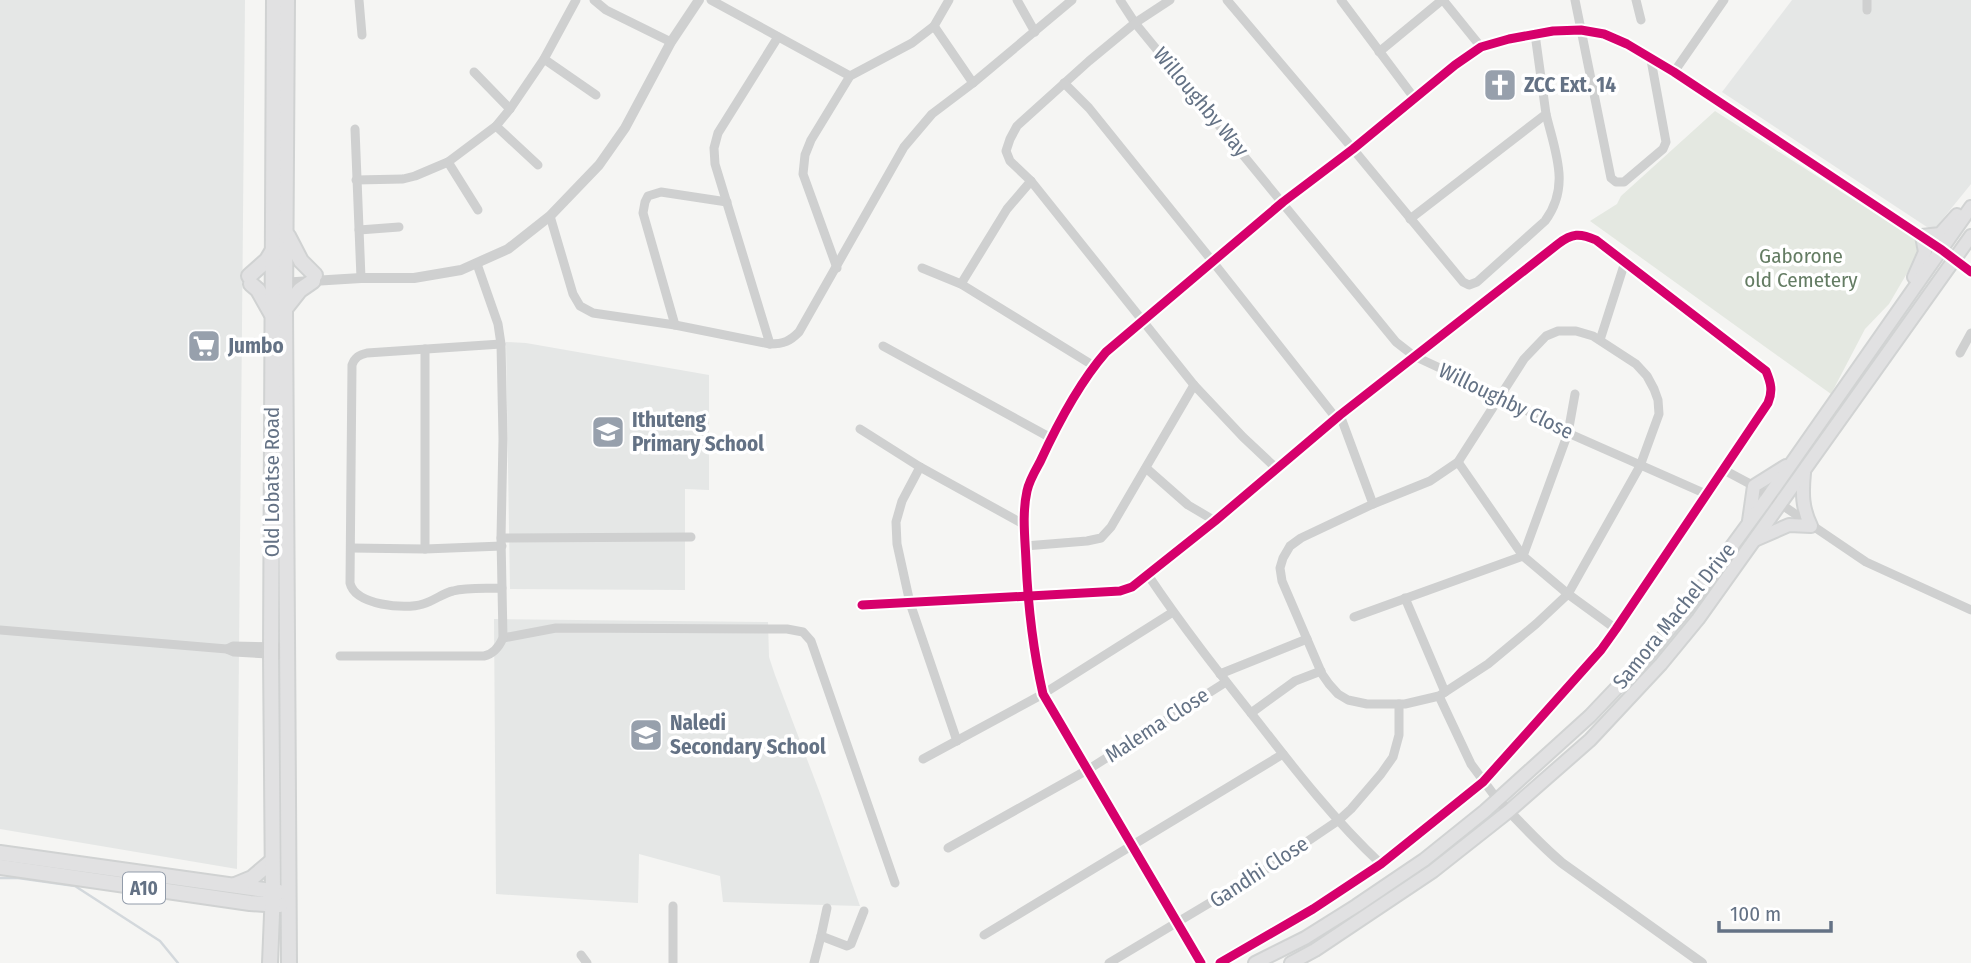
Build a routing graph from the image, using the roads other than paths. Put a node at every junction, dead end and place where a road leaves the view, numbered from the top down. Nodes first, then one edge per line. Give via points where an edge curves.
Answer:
1 (274, 0) edge
2 (287, 0) edge
3 (359, 0) edge
4 (576, 0) edge
5 (594, 0) edge
6 (699, 0) edge
7 (711, 0) edge
8 (949, 0) edge
9 (1017, 0) edge
10 (1072, 0) edge
11 (1120, 0) edge
12 (1170, 0) edge
13 (1227, 0) edge
14 (1341, 0) edge
15 (1442, 0) edge
16 (1575, 0) edge
17 (1636, 0) edge
18 (1722, 1) edge
19 (1641, 20) dead end
20 (1136, 23) junction
21 (934, 26) junction
22 (1581, 30) junction
23 (1035, 32) junction
24 (1535, 34) junction
25 (362, 35) dead end
26 (778, 37) junction
27 (671, 42) junction
28 (1481, 47) junction
29 (1379, 52) junction
30 (544, 58) junction
31 (1651, 60) junction
32 (474, 72) dead end
33 (1674, 72) junction
34 (850, 76) junction
35 (973, 83) junction
36 (1065, 83) junction
37 (596, 95) dead end
38 (1415, 99) junction
39 (510, 108) junction
40 (1546, 114) junction
41 (496, 126) junction
42 (355, 130) dead end
43 (1353, 149) junction
44 (448, 162) junction
45 (538, 165) dead end
46 (356, 180) junction
47 (1031, 181) junction
48 (727, 202) junction
49 (1283, 202) junction
50 (1971, 205) edge
51 (478, 210) dead end
52 (550, 216) junction
53 (1410, 219) junction
54 (399, 227) dead end
55 (359, 230) junction
56 (285, 231) junction
57 (1922, 236) junction
58 (1971, 236) edge
59 (273, 250) junction
60 (1942, 250) junction
61 (1955, 259) junction
62 (1213, 262) junction
63 (1625, 262) junction
64 (477, 264) junction
65 (837, 268) junction
66 (922, 268) dead end
67 (1971, 272) edge
68 (314, 278) junction
69 (361, 278) junction
70 (279, 279) junction
71 (961, 284) junction
72 (1908, 297) junction
73 (279, 313) junction
74 (1144, 320) junction
75 (675, 325) junction
76 (1971, 333) edge
77 (1600, 340) junction
78 (501, 344) junction
79 (771, 344) junction
80 (883, 346) dead end
81 (425, 349) junction
82 (1960, 352) dead end
83 (1414, 356) junction
84 (1094, 366) junction
85 (1194, 385) junction
86 (1575, 394) dead end
87 (1500, 396) junction
88 (1338, 416) junction
89 (859, 429) dead end
90 (1568, 433) junction
91 (1051, 439) junction
92 (1458, 463) junction
93 (1791, 463) junction
94 (1640, 466) junction
95 (920, 467) junction
96 (1146, 468) junction
97 (1276, 468) junction
98 (1724, 470) junction
99 (1805, 470) junction
100 (1754, 486) junction
101 (1706, 494) junction
102 (1768, 497) junction
103 (1373, 505) junction
104 (1780, 505) junction
105 (1215, 521) junction
106 (1749, 521) junction
107 (1025, 525) junction
108 (1811, 526) junction
109 (691, 537) dead end
110 (1754, 541) junction
111 (501, 542) junction
112 (1025, 546) junction
113 (351, 548) junction
114 (425, 549) junction
115 (1523, 556) junction
116 (1148, 575) junction
117 (502, 588) junction
118 (1568, 594) junction
119 (1028, 596) junction
120 (1405, 598) junction
121 (910, 603) junction
122 (862, 604) dead end
123 (1971, 610) edge
124 (1173, 612) junction
125 (1354, 617) dead end
126 (1616, 629) junction
127 (0, 630) edge
128 (503, 638) junction
129 (1307, 639) junction
130 (279, 651) junction
131 (340, 656) dead end
132 (1321, 671) junction
133 (1223, 678) junction
134 (1043, 694) junction
135 (1442, 694) junction
136 (1399, 704) junction
137 (1251, 713) junction
138 (957, 741) junction
139 (1283, 754) junction
140 (923, 759) dead end
141 (1089, 769) junction
142 (1483, 782) junction
143 (1497, 799) junction
144 (1509, 811) junction
145 (1339, 820) junction
146 (1132, 846) junction
147 (948, 848) dead end
148 (0, 853) edge
149 (272, 861) junction
150 (1381, 863) junction
151 (0, 867) edge
152 (895, 883) dead end
153 (233, 886) junction
154 (280, 899) junction
155 (250, 903) junction
156 (673, 906) dead end
157 (827, 908) dead end
158 (864, 911) dead end
159 (1178, 923) junction
160 (984, 935) dead end
161 (821, 936) junction
162 (270, 944) junction
163 (270, 963) edge
164 (289, 963) edge
165 (673, 963) edge
166 (814, 963) edge
167 (1109, 963) edge
168 (1201, 963) edge
169 (1220, 963) edge
170 (1255, 963) edge
171 (1291, 963) edge
172 (1702, 963) edge

1 - 59 main road, Old Lobatse Road
2 - 56 main road, Old Lobatse Road
3 - 25 street
4 - 30 street
5 - 27 street
6 - 27 street
7 - 26 street
8 - 21 street
9 - 23 street
10 - 23 street
11 - 20 street, Willoughby Way
12 - 20 street
13 - 43 street
14 - 29 street
15 - 28 street
15 - 29 street
16 - 22 street
17 - 19 street
18 - 33 street
20 - 36 street
20 - 49 street, Willoughby Way
21 - 34 street
21 - 35 street
22 - 24 street
22 - 31 street via 1604,34
22 - 31 street via 1611,178 1616,182 1624,182 1666,142
23 - 35 street
24 - 28 street
24 - 40 street
26 - 34 street
26 - 48 street via 718,133 715,164
27 - 52 street via 599,165
28 - 38 street
29 - 38 street
30 - 37 street
30 - 39 street
31 - 33 street
32 - 39 street
33 - 57 street
34 - 65 street via 804,155 803,174
35 - 65 street via 932,114 904,146
36 - 47 street via 1017,126 1010,139 1006,152
36 - 62 street
38 - 43 street
39 - 41 street
40 - 53 street
40 - 53 street via 1560,181 1554,209 1477,282 1463,282
41 - 44 street
41 - 45 street
42 - 46 street
43 - 49 street
43 - 53 street
44 - 46 street via 403,179
44 - 51 street
46 - 55 street
47 - 71 street via 1007,209
47 - 74 street
48 - 75 street via 661,192 645,202 643,213
48 - 79 street
49 - 62 street
49 - 83 street, Willoughby Close via 1379,323
50 - 57 main road via 1940,234
50 - 60 main road, Samora Machel Drive
52 - 64 street via 508,249
52 - 75 street via 580,306 593,313
54 - 55 street
55 - 69 street
56 - 68 main road
56 - 70 main road, Old Lobatse Road
57 - 60 street
57 - 72 main road via 1924,258
58 - 61 main road, Samora Machel Drive
59 - 70 main road, Old Lobatse Road
59 - 73 main road via 250,280
60 - 61 street
60 - 72 main road, Samora Machel Drive
61 - 67 street
61 - 99 main road, Samora Machel Drive
62 - 74 street
62 - 88 street
63 - 77 street
63 - 83 street via 1596,240 1577,233 1569,236
63 - 98 street via 1766,371 1771,381 1768,403
64 - 69 street via 414,278
64 - 78 street
65 - 79 street via 799,332 782,344
66 - 71 street
68 - 69 street
68 - 70 street
68 - 73 main road
70 - 73 main road, Old Lobatse Road
71 - 84 street
72 - 93 main road, Samora Machel Drive
73 - 130 main road, Old Lobatse Road
74 - 84 street
74 - 85 street
75 - 79 street
76 - 82 street
77 - 87 street via 1576,331 1546,336
77 - 94 street via 1647,376 1658,400 1659,414
78 - 81 street
78 - 111 street
80 - 91 street
81 - 113 street via 367,353 358,355 352,365
81 - 114 street
83 - 87 street, Willoughby Close
83 - 88 street
84 - 91 street
85 - 96 street
85 - 97 street
86 - 90 street
87 - 90 street, Willoughby Close
87 - 92 street
88 - 97 street
88 - 103 street
89 - 95 street
90 - 94 street, Willoughby Close
90 - 115 street
91 - 107 street via 1027,487
92 - 103 street via 1430,481
92 - 115 street
93 - 100 main road
93 - 102 main road, Samora Machel Drive
94 - 101 street, Willoughby Close
94 - 118 street
95 - 107 street
95 - 121 street via 895,522
96 - 105 street via 1188,505
96 - 112 street via 1101,538
97 - 105 street
98 - 100 street
98 - 101 street
99 - 104 main road, Samora Machel Drive
99 - 108 main road via 1802,498
100 - 102 street
100 - 106 main road
101 - 126 street
102 - 104 street
102 - 106 main road, Samora Machel Drive
103 - 129 street via 1301,538 1283,558 1282,581
104 - 108 street
104 - 110 main road, Samora Machel Drive
105 - 116 street
106 - 143 main road, Samora Machel Drive via 1649,654 1590,716
107 - 112 street
108 - 110 main road via 1789,525
108 - 123 street via 1866,562
109 - 111 street
110 - 144 main road, Samora Machel Drive via 1661,664 1590,740
111 - 114 street
111 - 117 street
112 - 119 street
113 - 114 street
113 - 117 street via 350,587 360,597 381,604 421,605 457,590
115 - 118 street
115 - 120 street
116 - 119 street via 1120,591
116 - 124 street
117 - 128 street
118 - 126 street
118 - 135 street via 1488,664
119 - 121 street
119 - 134 street
120 - 125 street
120 - 135 street
121 - 122 street
121 - 138 street
124 - 133 street
124 - 134 street
126 - 142 street
127 - 130 street via 234,652
128 - 131 street via 496,650 484,656
128 - 152 street via 563,628 803,632 811,641
129 - 132 street
129 - 133 street, Malema Close
130 - 149 main road, Old Lobatse Road
130 - 154 main road, Old Lobatse Road
132 - 136 street via 1348,700
132 - 137 street via 1295,681
133 - 137 street
133 - 141 street, Malema Close
134 - 138 street
134 - 141 street
135 - 136 street
135 - 142 street
136 - 145 street, Gandhi Close via 1394,757
137 - 139 street
138 - 140 street
139 - 145 street
139 - 146 street
141 - 146 street
141 - 147 street, Malema Close
142 - 143 street
142 - 150 street
143 - 144 street
143 - 170 main road, Samora Machel Drive via 1424,860 1305,938
144 - 171 main road, Samora Machel Drive via 1433,871
144 - 172 street via 1562,863
145 - 150 street
145 - 159 street, Gandhi Close
146 - 159 street
146 - 160 street
148 - 153 main road, A10
149 - 153 main road via 252,878
149 - 154 main road, Old Lobatse Road
150 - 169 street
151 - 155 main road, A10
153 - 154 main road, A10
154 - 155 main road, A10
154 - 162 main road, Old Lobatse Road
154 - 164 main road, Old Lobatse Road
155 - 162 main road
156 - 165 street
157 - 161 street
158 - 161 street via 849,946
159 - 167 street, Gandhi Close
159 - 168 street
161 - 166 street
162 - 163 main road, Old Lobatse Road

